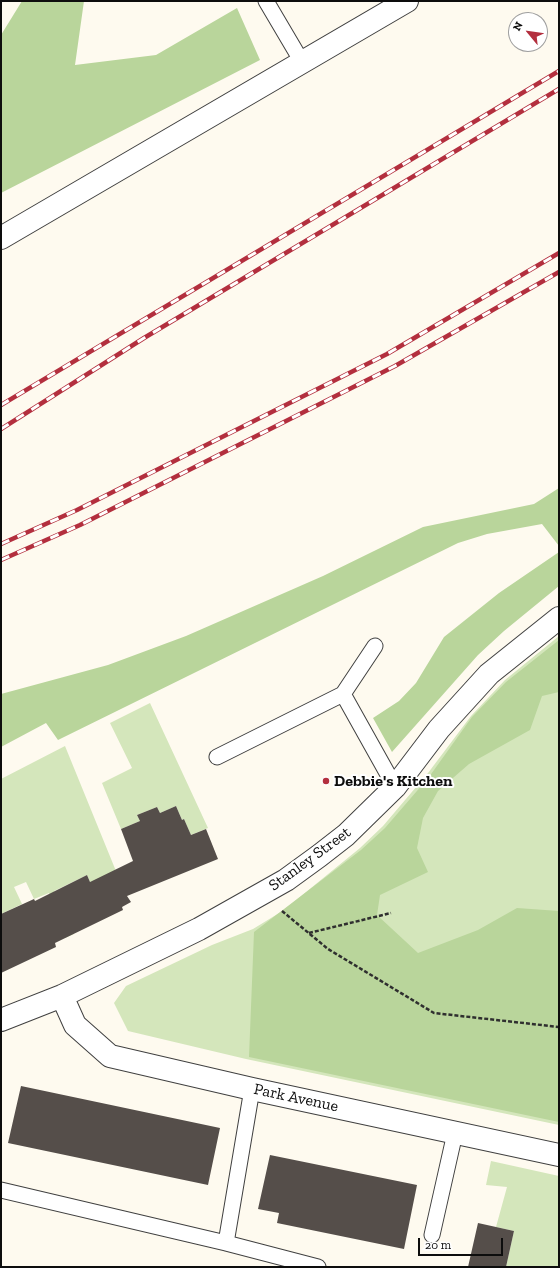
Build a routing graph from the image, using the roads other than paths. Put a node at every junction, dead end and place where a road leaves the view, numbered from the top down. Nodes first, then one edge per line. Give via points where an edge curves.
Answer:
1 (266, 1) edge
2 (407, 1) edge
3 (302, 62) junction
4 (1, 238) edge
5 (559, 618) edge
6 (375, 646) dead end
7 (343, 694) junction
8 (217, 757) dead end
9 (394, 787) junction
10 (62, 996) junction
11 (1, 1020) edge
12 (252, 1089) junction
13 (455, 1133) junction
14 (559, 1155) edge
15 (1, 1190) edge
16 (432, 1235) dead end
17 (226, 1243) junction
18 (318, 1267) edge

1 - 3 lane
2 - 3 street
3 - 4 street
5 - 9 street, Stanley Street via 489,674 439,729
6 - 7 lane
7 - 8 lane
7 - 9 lane
9 - 10 street, Stanley Street via 340,839 286,880 199,929
10 - 11 street, Stanley Street
10 - 12 street, Park Avenue via 75,1025 110,1056
12 - 13 street, Park Avenue
12 - 17 lane
13 - 14 street, Park Avenue
13 - 16 lane
15 - 17 lane
17 - 18 lane

